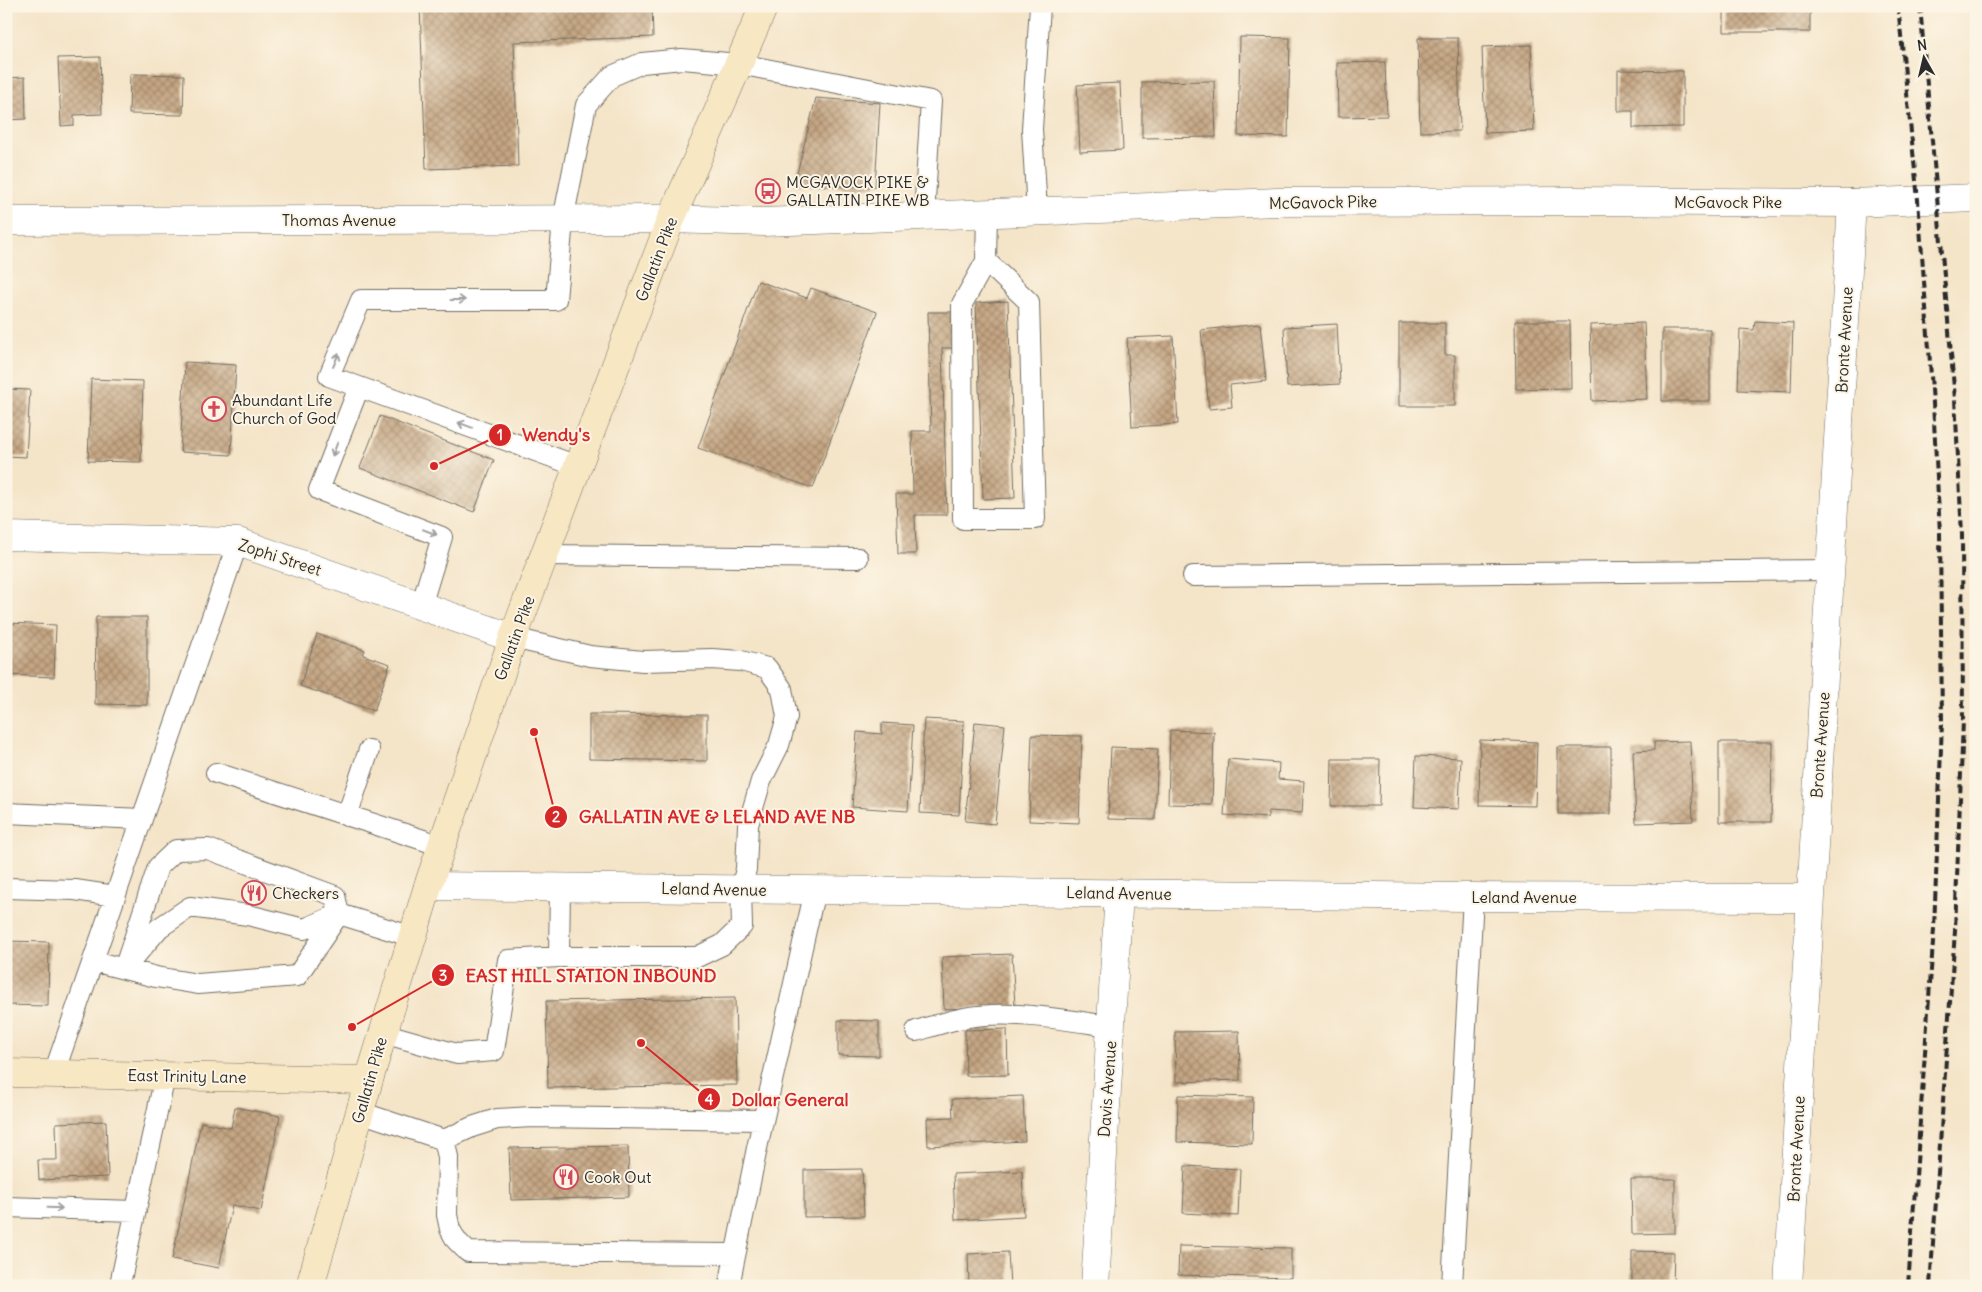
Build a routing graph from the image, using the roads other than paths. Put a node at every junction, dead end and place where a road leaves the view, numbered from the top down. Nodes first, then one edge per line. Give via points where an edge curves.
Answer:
1 (764, 6) edge
2 (1040, 6) edge
3 (739, 64) junction
4 (1976, 198) edge
5 (1852, 203) junction
6 (1037, 211) junction
7 (987, 213) junction
8 (924, 216) junction
9 (671, 219) junction
10 (563, 220) junction
11 (6, 222) edge
12 (986, 261) junction
13 (359, 387) junction
14 (577, 466) junction
15 (6, 536) edge
16 (238, 542) junction
17 (544, 555) junction
18 (858, 558) dead end
19 (1832, 570) junction
20 (1194, 576) dead end
21 (422, 606) junction
22 (513, 638) junction
23 (369, 750) dead end
24 (216, 773) dead end
25 (6, 814) edge
26 (347, 816) junction
27 (142, 819) junction
28 (442, 846) junction
29 (428, 886) junction
30 (560, 887) junction
31 (6, 888) edge
32 (742, 889) junction
33 (815, 890) junction
34 (1119, 893) junction
35 (115, 896) junction
36 (1473, 897) junction
37 (1810, 898) junction
38 (339, 914) junction
39 (413, 937) junction
40 (559, 957) junction
41 (93, 961) junction
42 (124, 969) junction
43 (1111, 1026) junction
44 (916, 1031) dead end
45 (383, 1032) junction
46 (6, 1073) edge
47 (54, 1073) junction
48 (165, 1076) junction
49 (369, 1080) junction
50 (360, 1112) junction
51 (764, 1120) junction
52 (444, 1140) junction
53 (6, 1207) edge
54 (136, 1211) junction
55 (735, 1254) junction
56 (122, 1285) edge
57 (310, 1286) edge
58 (729, 1286) edge
59 (1095, 1286) edge
60 (1452, 1286) edge
61 (1788, 1286) edge

1 - 3 main road, Gallatin Pike
2 - 6 lane via 1032,129
3 - 8 lane via 932,101
3 - 9 main road, Gallatin Pike
3 - 10 lane via 675,58 642,63 612,76 586,105
4 - 5 street, McGavock Pike
5 - 6 street, McGavock Pike via 1278,202
5 - 19 street, Bronte Avenue
6 - 7 street, McGavock Pike
7 - 8 street, McGavock Pike
7 - 12 lane
8 - 9 street, McGavock Pike via 764,222
9 - 10 street, Thomas Avenue
9 - 14 main road, Gallatin Pike
10 - 11 street, Thomas Avenue
13 -> 10 lane via 329,376 361,300 556,300
12 - 12 lane via 962,304 963,519 1035,519 1029,302
14 -> 13 lane
13 -> 21 lane via 319,490 442,537
14 - 17 main road, Gallatin Pike
15 - 16 street, Zophi Street
16 - 21 street, Zophi Street
16 - 27 lane
17 - 18 lane
17 - 22 main road, Gallatin Pike
19 - 20 lane
19 - 37 street, Bronte Avenue
21 - 22 street, Zophi Street
22 - 28 main road, Gallatin Pike
22 - 32 lane via 590,656 643,661 712,659 741,661 767,668 782,689 787,717 779,745 760,781 748,825
23 - 26 lane
24 - 26 lane
25 - 27 lane
26 - 28 lane
27 - 35 lane
28 - 29 main road, Gallatin Pike
29 - 30 street, Leland Avenue
29 - 39 main road, Gallatin Pike
30 - 32 street, Leland Avenue
30 - 40 lane
31 - 35 lane via 75,890
32 - 33 street, Leland Avenue
32 - 40 lane via 742,926 722,945 697,957
33 - 34 street, Leland Avenue
33 - 51 lane
34 - 36 street, Leland Avenue
34 - 43 street, Davis Avenue
35 - 41 lane
36 - 37 street, Leland Avenue
36 - 60 lane
37 - 61 street, Bronte Avenue
38 - 39 lane
38 - 42 lane via 304,929 248,915 190,906 159,928
38 - 42 lane via 297,976 198,984
38 - 42 lane via 335,896 208,849 176,850 158,866
39 - 45 main road, Gallatin Pike
40 - 45 lane via 508,960 494,1051 457,1054
41 - 42 lane
41 - 47 lane
43 - 44 lane via 990,1016 970,1017
43 - 59 street, Davis Avenue
45 - 49 main road, Gallatin Pike
46 - 47 main road, East Trinity Lane
47 - 48 main road, East Trinity Lane
48 - 49 main road, East Trinity Lane
48 - 54 lane
49 - 50 main road, Gallatin Pike
50 - 52 lane
50 - 57 main road, Gallatin Pike
51 - 52 lane via 497,1119
51 - 55 lane
52 - 55 lane via 448,1157 447,1215 456,1240 468,1252
53 -> 54 lane
54 - 56 lane
55 - 58 lane

